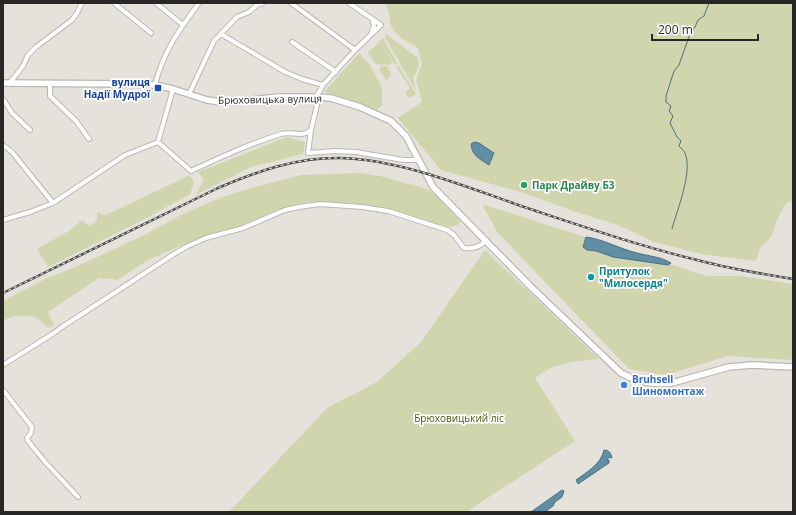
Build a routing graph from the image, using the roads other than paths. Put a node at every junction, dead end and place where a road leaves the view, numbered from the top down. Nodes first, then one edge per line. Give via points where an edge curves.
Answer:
1 (82, 3) edge
2 (114, 3) edge
3 (156, 3) edge
4 (199, 3) edge
5 (263, 3) edge
6 (291, 3) edge
7 (348, 3) edge
8 (161, 5) edge
9 (370, 17) junction
10 (183, 25) junction
11 (151, 33) dead end
12 (221, 34) junction
13 (370, 35) junction
14 (292, 42) dead end
15 (355, 50) junction
16 (336, 72) junction
17 (6, 83) edge
18 (50, 83) junction
19 (155, 85) junction
20 (323, 85) junction
21 (173, 89) junction
22 (190, 94) junction
23 (316, 97) junction
24 (3, 99) edge
25 (30, 130) dead end
26 (311, 130) junction
27 (88, 139) dead end
28 (158, 142) junction
29 (3, 145) edge
30 (419, 160) junction
31 (53, 203) junction
32 (3, 220) edge
33 (486, 240) junction
34 (3, 365) edge
35 (793, 367) edge
36 (3, 390) edge
37 (78, 497) dead end

1 - 17 street via 72,20 36,47 28,55 23,66
2 - 11 street
3 - 8 street
4 - 10 street
5 - 12 street via 237,18
6 - 15 street
7 - 9 street
8 - 10 street
9 - 13 street via 374,26
9 - 13 street via 381,25
10 - 19 street via 169,46
12 - 20 street via 284,72
12 - 22 street via 214,41
13 - 15 street
14 - 16 street
15 - 16 street
16 - 20 street
17 - 18 main road, Брюховицька вулиця
18 - 19 main road, Брюховицька вулиця
18 - 27 street via 50,96 76,121
19 - 21 main road, Брюховицька вулиця
20 - 23 street
21 - 22 main road, Брюховицька вулиця
21 - 28 street
22 - 23 main road, Брюховицька вулиця via 221,102
23 - 26 street via 317,105
23 - 30 main road, Брюховицька вулиця via 348,103 391,121 406,136
24 - 25 street via 12,113
26 - 28 street via 302,134 286,133 252,144 191,172
26 - 30 street via 308,152 310,153 356,152 403,160
28 - 31 street via 126,155
29 - 31 street via 12,152
30 - 33 main road, Брюховицька вулиця via 433,187
31 - 32 street
33 - 34 street via 482,245 464,248 447,230 388,211 362,207 320,204 285,210 243,228 206,238 188,246
33 - 35 main road, Брюховицька вулиця via 607,361 630,378 662,384 730,367
36 - 37 street via 32,427 28,441

